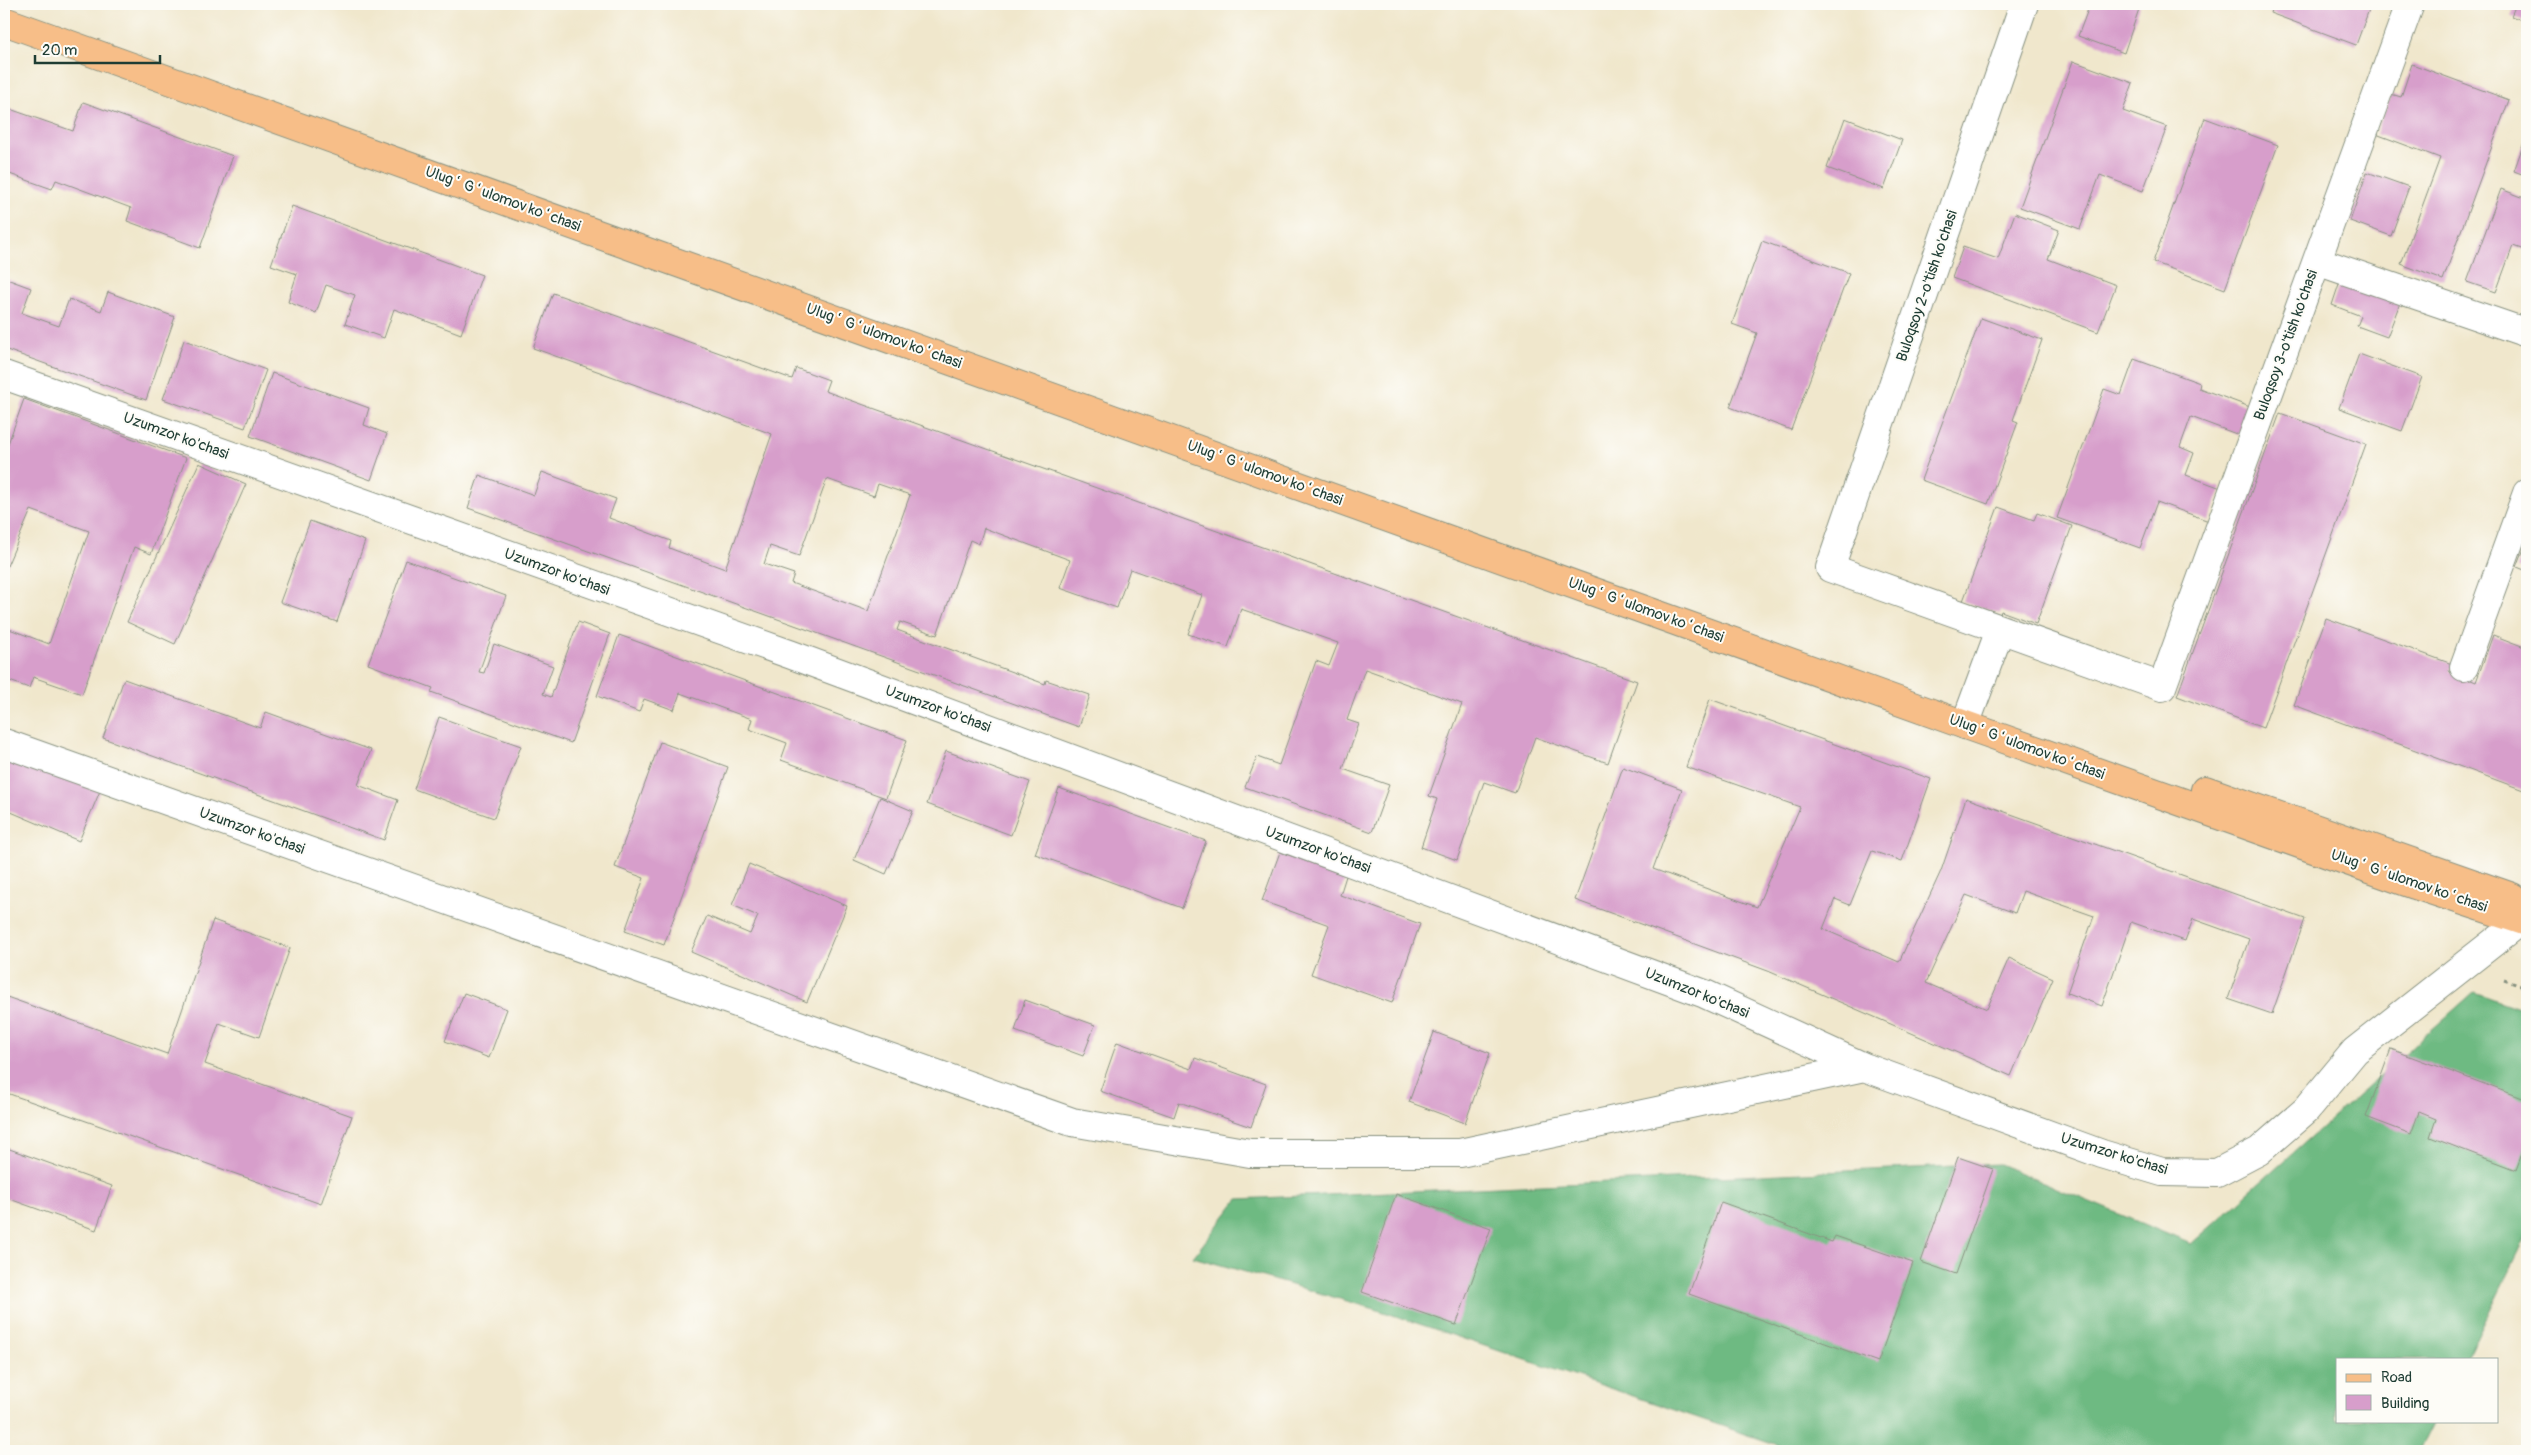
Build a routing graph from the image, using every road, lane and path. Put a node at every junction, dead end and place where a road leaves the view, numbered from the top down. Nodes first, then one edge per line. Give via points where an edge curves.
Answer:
1 (6, 4) edge
2 (2024, 4) edge
3 (2410, 4) edge
4 (4, 21) edge
5 (2317, 261) junction
6 (2527, 333) edge
7 (4, 375) edge
8 (2527, 493) edge
9 (2000, 630) junction
10 (2464, 667) dead end
11 (1968, 717) junction
12 (4, 743) edge
13 (2526, 912) edge
14 (1864, 1067) junction

1 - 11 main road, Ulugʻ Gʻulomov koʻchasi via 779,278
2 - 9 street, Buloqsoy 2-o'tish ko'chasi via 1830,568
3 - 5 street, Buloqsoy 3-o'tish ko'chasi
4 - 11 main road, Ulugʻ Gʻulomov koʻchasi
5 - 6 street
5 - 9 street, Buloqsoy 3-o'tish ko'chasi via 2162,687
7 - 14 street, Uzumzor ko'chasi via 801,658 1705,994
8 - 10 street
9 - 11 street
11 - 13 main road, Ulugʻ Gʻulomov koʻchasi
12 - 14 street, Uzumzor ko'chasi via 1072,1122 1250,1153 1460,1153
13 - 14 street, Uzumzor ko'chasi via 2355,1051 2306,1110 2284,1131 2259,1150 2217,1173 2162,1172 2102,1154

